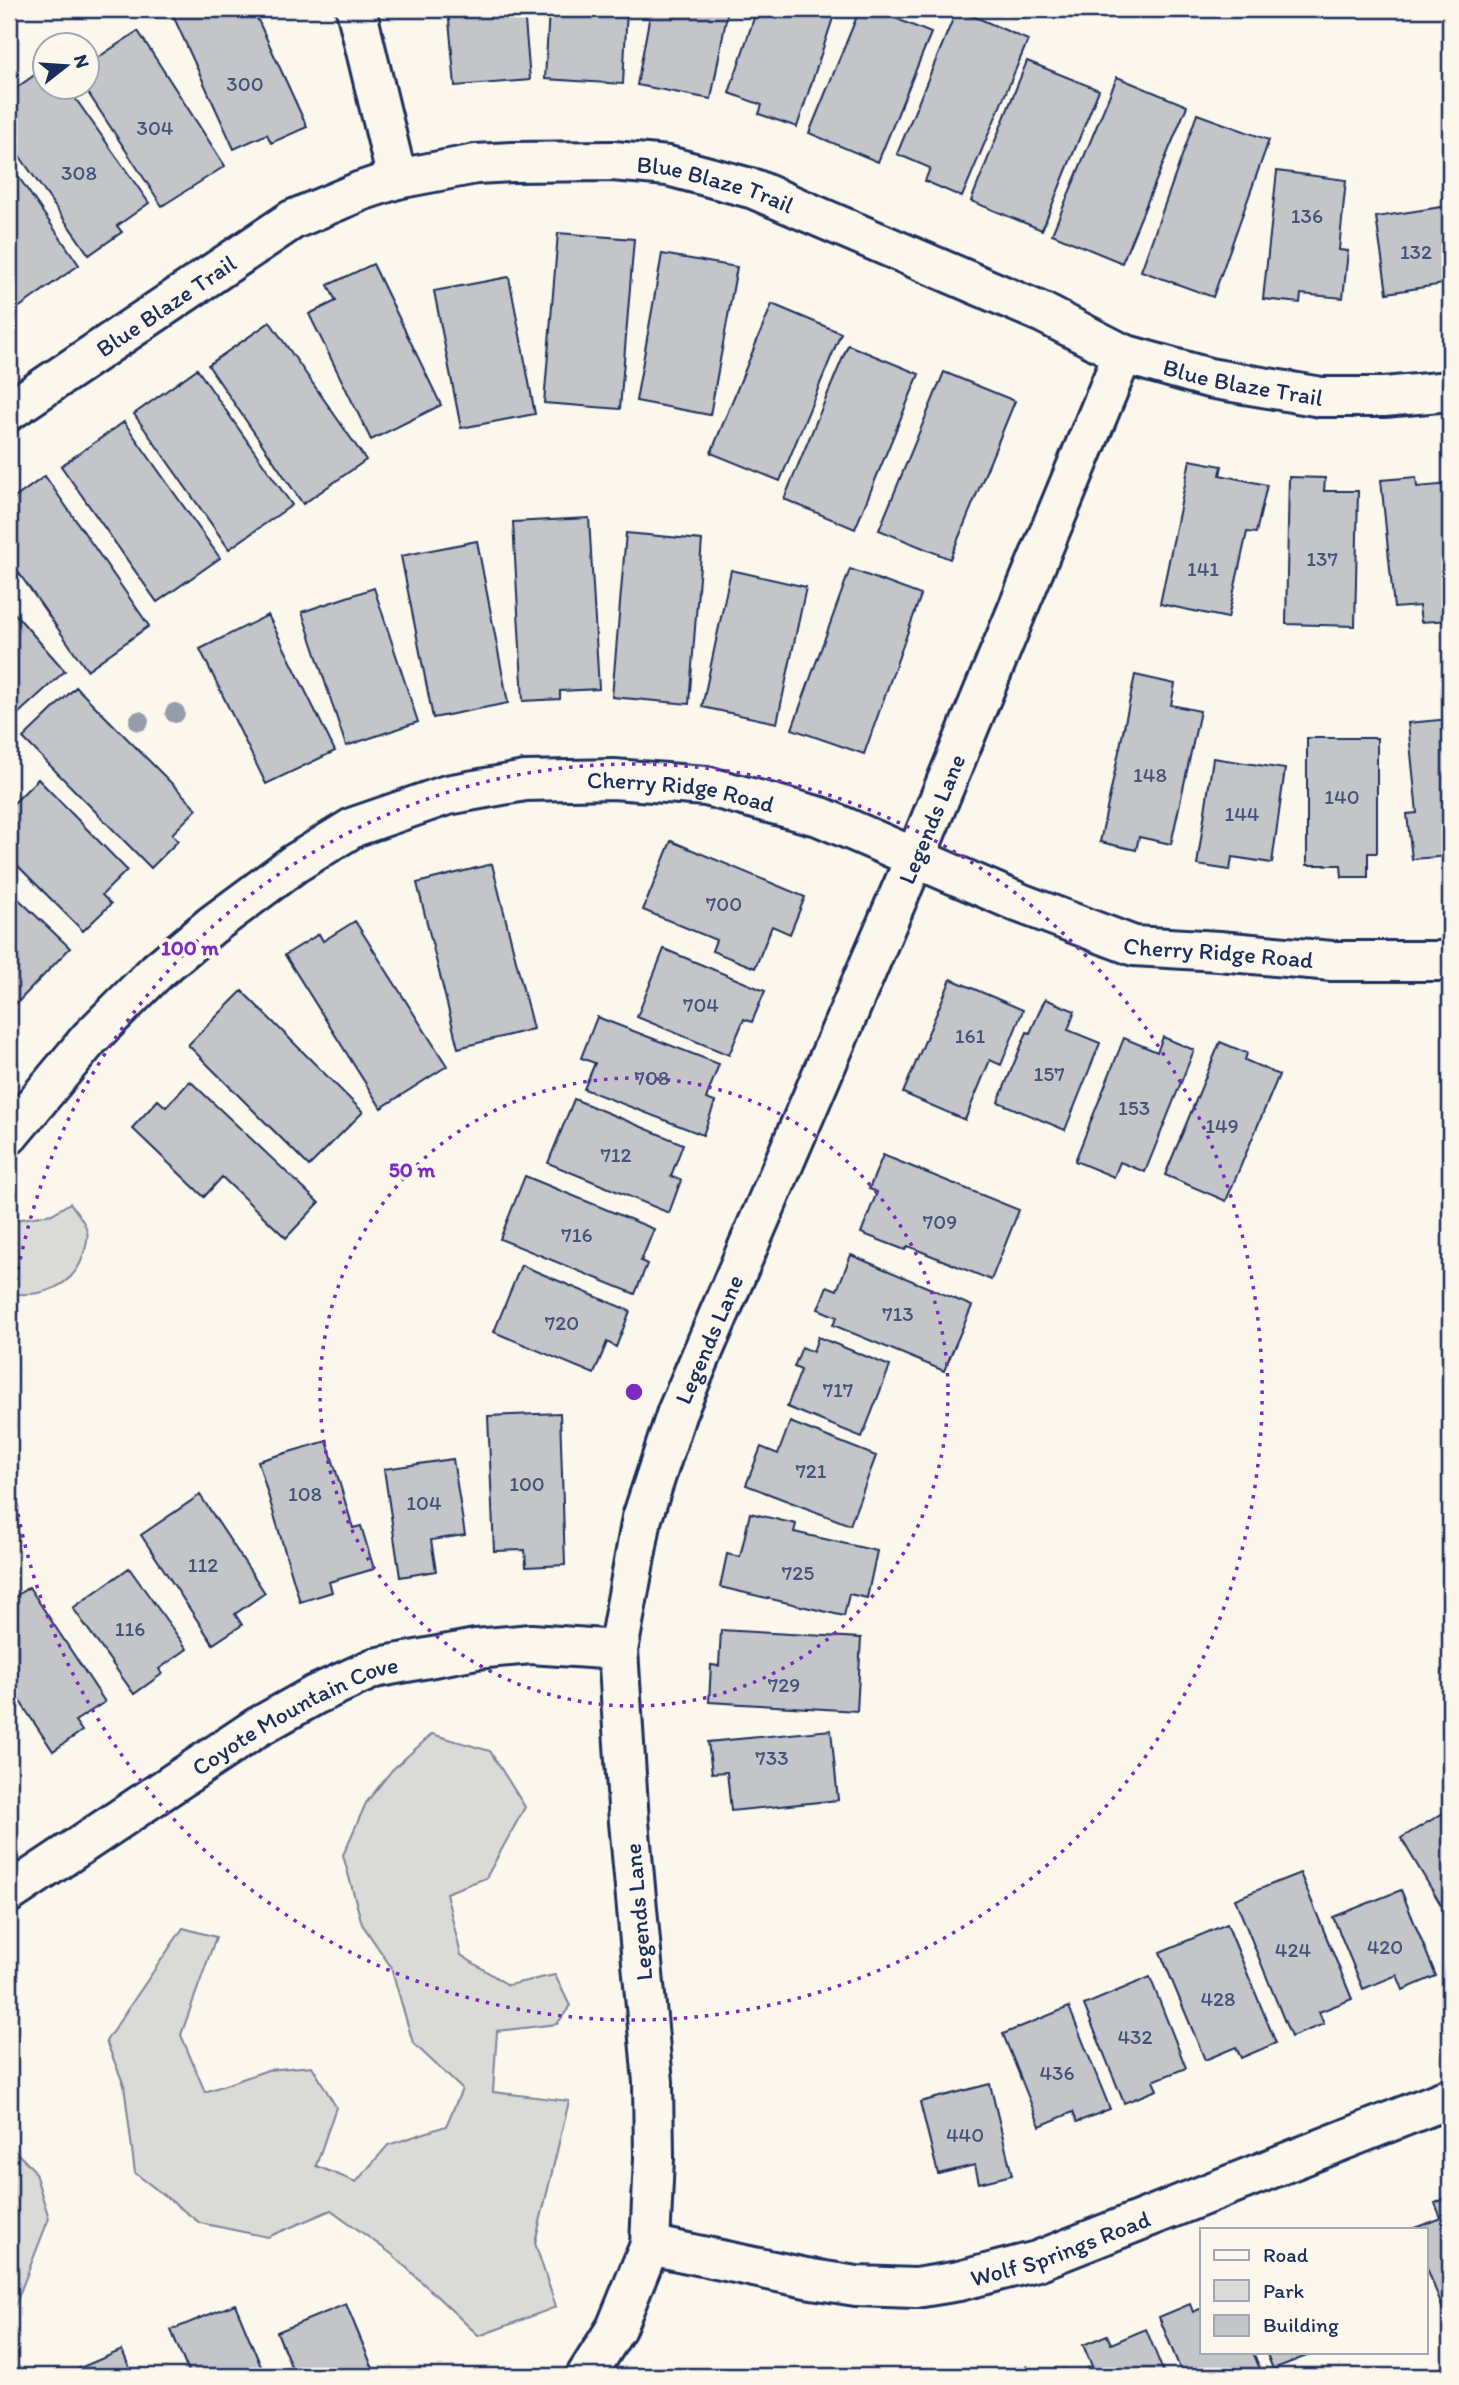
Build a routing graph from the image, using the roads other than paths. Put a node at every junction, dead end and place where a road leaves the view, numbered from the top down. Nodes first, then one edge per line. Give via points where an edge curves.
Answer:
1 (356, 9) edge
2 (397, 179) junction
3 (1123, 354) junction
4 (1450, 391) edge
5 (9, 411) edge
6 (915, 858) junction
7 (1450, 959) edge
8 (9, 1135) edge
9 (618, 1650) junction
10 (9, 1892) edge
11 (1450, 2098) edge
12 (650, 2245) junction
13 (586, 2376) edge

1 - 2 street
2 - 3 street, Blue Blaze Trail via 512,162 613,161 668,166 754,189 1043,313
2 - 5 street, Blue Blaze Trail via 292,220
3 - 4 street, Blue Blaze Trail via 1209,378 1321,397
3 - 6 street, Legends Lane
6 - 7 street, Cherry Ridge Road via 1135,946 1332,961
6 - 8 street, Cherry Ridge Road via 821,817 706,786 613,779 525,781 447,795 354,827 294,864 212,925 89,1039
6 - 9 street, Legends Lane via 677,1412 642,1518
9 - 10 street, Coyote Mountain Cove via 531,1644 476,1648 374,1668 256,1728
9 - 12 street, Legends Lane via 653,2082
11 - 12 street, Wolf Springs Road via 1049,2257 959,2281 916,2288 856,2286
12 - 13 street, Legends Lane via 616,2328

